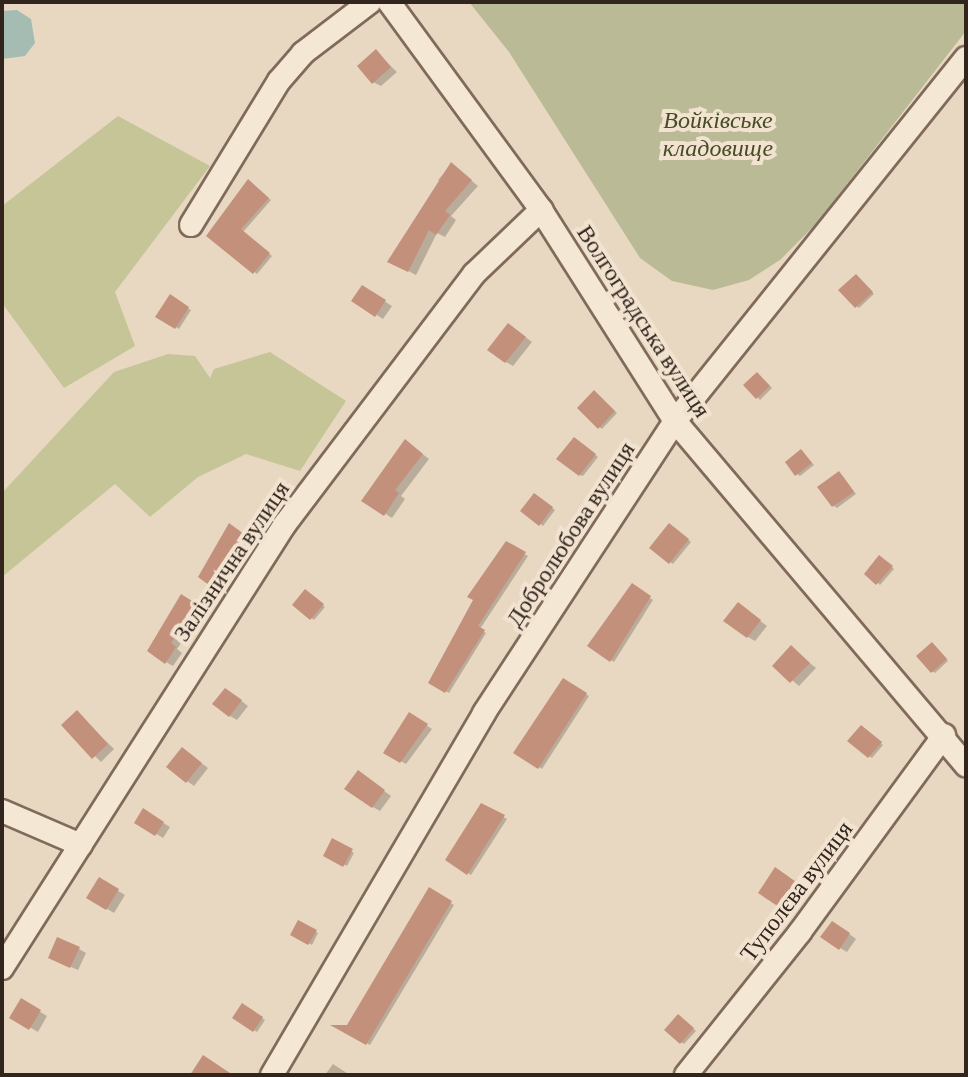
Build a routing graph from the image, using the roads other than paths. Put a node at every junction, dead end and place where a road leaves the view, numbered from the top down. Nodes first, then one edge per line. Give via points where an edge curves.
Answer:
1 (370, 2) edge
2 (389, 2) edge
3 (966, 58) edge
4 (541, 210) junction
5 (191, 225) dead end
6 (675, 421) junction
7 (944, 735) junction
8 (966, 765) edge
9 (2, 811) edge
10 (81, 845) junction
11 (2, 968) edge
12 (272, 1075) edge
13 (686, 1075) edge

1 - 5 street via 303,53 279,81
2 - 4 street, Волгоградська вулиця
3 - 6 street, Добролюбова вулиця
4 - 6 street, Волгоградська вулиця
4 - 10 street, Залізнична вулиця via 474,274 294,512
6 - 7 street, Волгоградська вулиця
6 - 12 street, Добролюбова вулиця via 484,713
7 - 8 street, Волгоградська вулиця
7 - 13 street, Туполєва вулиця via 800,932
9 - 10 street
10 - 11 street, Залізнична вулиця

